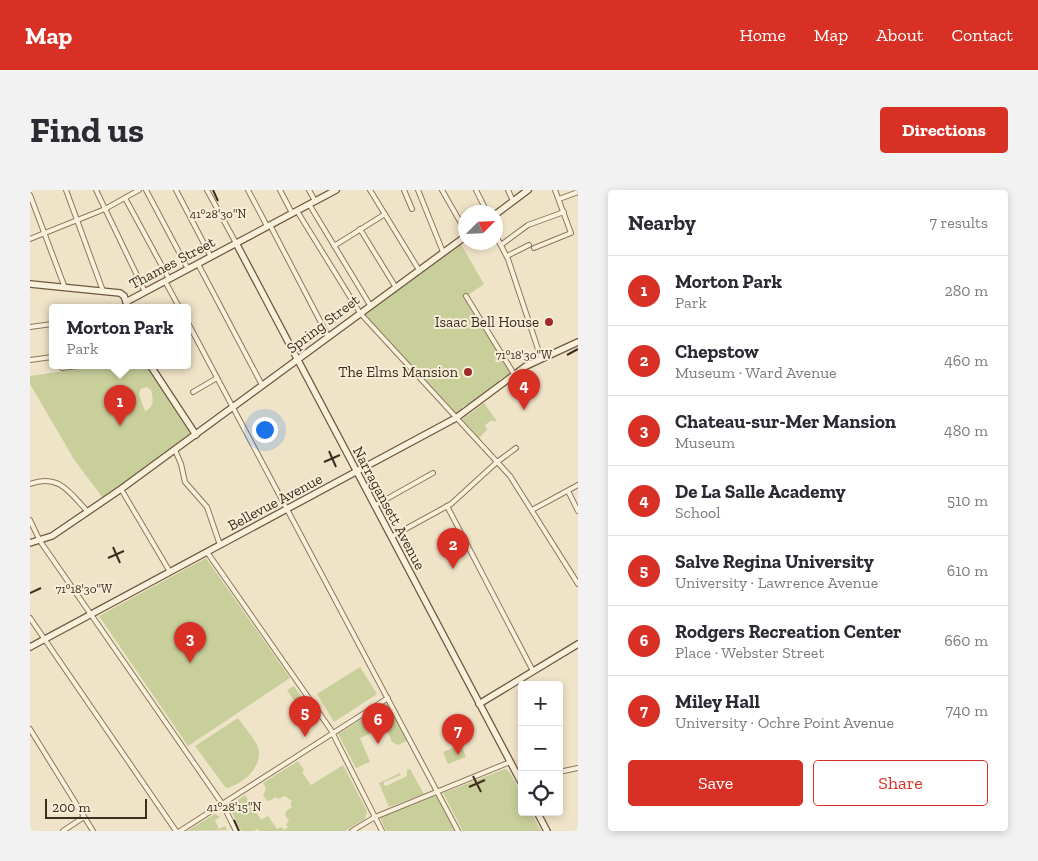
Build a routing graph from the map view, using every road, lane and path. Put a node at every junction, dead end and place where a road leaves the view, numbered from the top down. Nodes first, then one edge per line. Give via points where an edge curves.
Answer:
1 (66, 190) edge
2 (96, 190) edge
3 (139, 190) edge
4 (146, 190) edge
5 (176, 190) edge
6 (207, 190) edge
7 (248, 190) edge
8 (280, 190) edge
9 (309, 190) edge
10 (334, 190) edge
11 (370, 190) edge
12 (404, 190) edge
13 (418, 190) edge
14 (442, 190) edge
15 (476, 190) edge
16 (508, 190) edge
17 (528, 190) edge
18 (555, 190) edge
19 (578, 192) edge
20 (30, 194) edge
21 (125, 198) junction
22 (559, 199) junction
23 (315, 201) junction
24 (513, 201) junction
25 (309, 204) junction
26 (484, 205) edge
27 (105, 209) junction
28 (412, 209) dead end
29 (503, 209) edge
30 (294, 212) junction
31 (564, 212) junction
32 (385, 214) junction
33 (458, 219) edge
34 (77, 221) junction
35 (269, 225) junction
36 (360, 229) junction
37 (44, 233) junction
38 (30, 239) edge
39 (458, 240) edge
40 (236, 243) junction
41 (503, 244) edge
42 (529, 245) dead end
43 (334, 246) junction
44 (534, 248) dead end
45 (503, 249) edge
46 (443, 252) junction
47 (507, 256) junction
48 (211, 257) junction
49 (198, 264) junction
50 (188, 269) junction
51 (419, 270) junction
52 (167, 280) junction
53 (30, 284) edge
54 (396, 286) junction
55 (65, 288) junction
56 (104, 291) junction
57 (145, 292) junction
58 (466, 296) dead end
59 (127, 304) edge
60 (128, 304) edge
61 (178, 304) edge
62 (370, 304) junction
63 (360, 312) junction
64 (49, 324) edge
65 (30, 327) edge
66 (191, 329) edge
67 (328, 336) junction
68 (578, 342) edge
69 (49, 357) edge
70 (541, 358) junction
71 (30, 360) edge
72 (296, 360) junction
73 (153, 369) edge
74 (514, 374) junction
75 (217, 378) junction
76 (262, 385) junction
77 (193, 392) dead end
78 (232, 408) junction
79 (456, 418) junction
80 (196, 435) junction
81 (516, 448) dead end
82 (175, 450) junction
83 (497, 462) junction
84 (356, 472) junction
85 (433, 473) dead end
86 (30, 484) edge
87 (578, 486) edge
88 (121, 489) junction
89 (568, 491) junction
90 (374, 506) junction
91 (447, 506) junction
92 (287, 509) junction
93 (532, 510) junction
94 (578, 511) edge
95 (88, 512) junction
96 (30, 520) edge
97 (391, 537) junction
98 (40, 541) junction
99 (30, 543) edge
100 (220, 545) junction
101 (207, 552) junction
102 (170, 572) junction
103 (578, 584) edge
104 (92, 614) junction
105 (30, 618) edge
106 (44, 640) junction
107 (578, 644) edge
108 (30, 647) edge
109 (533, 671) junction
110 (388, 698) junction
111 (479, 704) junction
112 (30, 729) edge
113 (333, 732) junction
114 (510, 762) junction
115 (578, 768) edge
116 (563, 771) edge
117 (518, 776) edge
118 (438, 792) junction
119 (223, 805) junction
120 (539, 816) edge
121 (84, 817) junction
122 (375, 817) junction
123 (63, 831) edge
124 (93, 831) edge
125 (176, 831) edge
126 (180, 831) edge
127 (236, 831) edge
128 (352, 831) edge
129 (382, 831) edge
130 (458, 831) edge
131 (547, 831) edge

1 - 34 street
2 - 27 street
3 - 21 street
4 - 50 street
5 - 48 street
6 - 40 street
7 - 35 street
8 - 30 street
9 - 23 street
10 - 23 main road, Thames Street
11 - 32 street
12 - 28 street
13 - 46 street
14 - 33 street
15 - 26 street
16 - 24 street
17 - 24 main road
18 - 22 street
19 - 22 street
20 - 37 street
21 - 27 street
21 - 52 street
22 - 31 street
23 - 25 main road, Thames Street
24 - 29 main road
25 - 30 main road, Thames Street
25 - 43 street
27 - 34 street
27 - 57 street
30 - 35 main road, Thames Street
30 - 63 street
31 - 41 street via 528,225
31 - 44 street via 570,234
32 - 36 street
32 - 51 street
34 - 37 street
34 - 56 street
35 - 40 main road, Thames Street
35 - 67 street
36 - 43 street
36 - 54 street
37 - 38 street
37 - 55 street
39 - 46 main road, Spring Street
40 - 48 main road, Thames Street
40 - 72 main road, Narragansett Avenue
42 - 47 street
43 - 62 street
45 - 47 street
46 - 51 main road, Spring Street
47 - 70 street
48 - 49 main road, Thames Street
49 - 50 main road, Thames Street
49 - 76 street
50 - 52 main road, Thames Street
51 - 54 main road, Spring Street
52 - 57 main road, Thames Street
52 - 61 street
53 - 55 main road
54 - 62 main road, Spring Street
55 - 56 main road
56 - 59 main road via 120,293
57 - 60 main road, Thames Street
58 - 74 street
62 - 63 main road, Spring Street
63 - 67 main road, Spring Street
63 - 79 street
64 - 65 street
66 - 75 street
67 - 72 main road, Spring Street
68 - 70 main road, Bellevue Avenue
69 - 71 street
70 - 74 main road, Bellevue Avenue
72 - 76 main road, Spring Street
72 - 84 main road, Narragansett Avenue
73 - 80 main road
74 - 79 main road, Bellevue Avenue
75 - 77 street
75 - 78 street
76 - 78 main road, Spring Street
78 - 80 main road, Spring Street
78 - 92 street
79 - 83 street
79 - 84 main road, Bellevue Avenue
80 - 82 main road, Spring Street
81 - 83 street
82 - 88 main road, Spring Street
82 - 100 street via 185,482 207,508
83 - 91 street
83 - 93 street
84 - 90 main road, Narragansett Avenue
84 - 92 main road, Bellevue Avenue
85 - 90 street
86 - 95 street via 48,480 57,482
87 - 89 street
88 - 95 main road, Spring Street
88 - 102 street
89 - 93 street
89 - 94 street
90 - 97 main road, Narragansett Avenue
91 - 97 street
91 - 109 street
92 - 100 main road, Bellevue Avenue
92 - 110 street
93 - 103 street
95 - 98 main road, Spring Street
96 - 98 street
97 - 111 main road, Narragansett Avenue
98 - 99 main road, Spring Street
98 - 104 street
100 - 101 main road, Bellevue Avenue
101 - 102 main road, Bellevue Avenue
101 - 113 street
102 - 104 main road, Bellevue Avenue
104 - 106 main road, Bellevue Avenue
104 - 119 street
105 - 106 street
106 - 108 main road, Bellevue Avenue
106 - 125 street
107 - 109 main road
109 - 111 main road
110 - 113 street
110 - 118 street
111 - 114 main road, Narragansett Avenue
112 - 121 street
113 - 119 street
113 - 122 street
114 - 117 main road, Narragansett Avenue
114 - 118 street
115 - 116 street
118 - 122 street
118 - 130 street
119 - 126 street
119 - 127 street
120 - 131 main road
121 - 123 street
121 - 124 street
122 - 128 street
122 - 129 street

